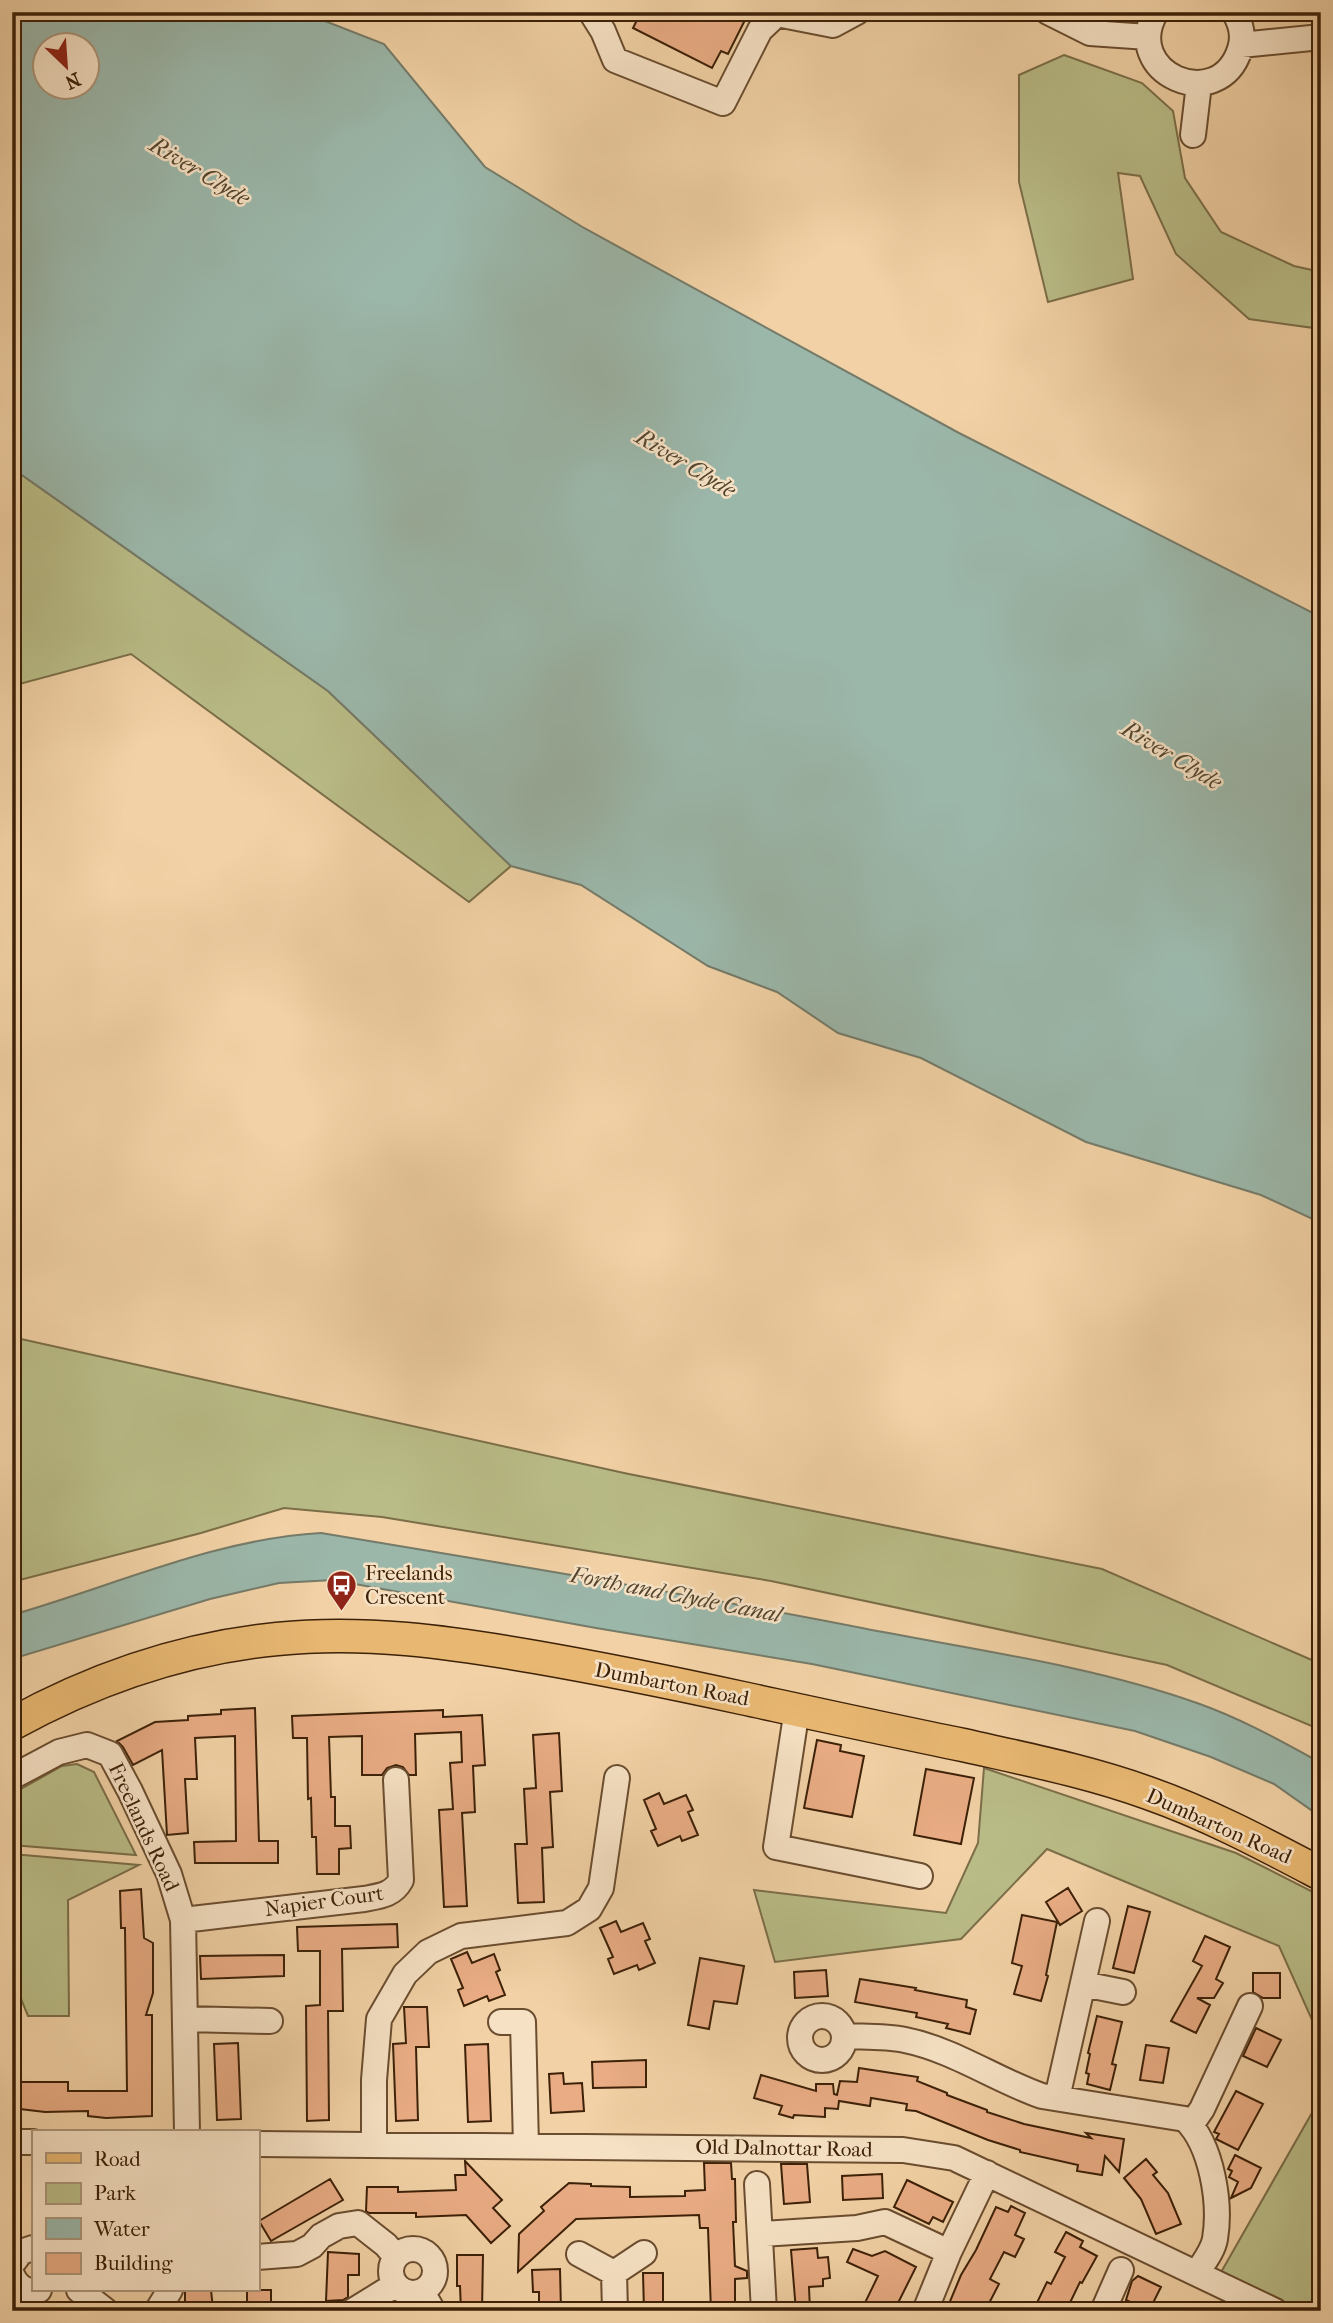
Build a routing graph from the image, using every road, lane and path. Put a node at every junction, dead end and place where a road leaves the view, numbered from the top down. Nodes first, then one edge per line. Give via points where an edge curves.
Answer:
1 (591, 12) edge
2 (856, 12) edge
3 (1048, 12) edge
4 (1156, 12) edge
5 (1234, 12) edge
6 (1148, 37) junction
7 (1321, 37) edge
8 (1241, 45) junction
9 (1199, 83) junction
10 (1193, 135) dead end
11 (797, 1709) junction
12 (12, 1724) edge
13 (12, 1777) edge
14 (617, 1778) dead end
15 (396, 1780) dead end
16 (1321, 1874) edge
17 (920, 1876) dead end
18 (183, 1920) junction
19 (1097, 1921) dead end
20 (1083, 1984) junction
21 (1123, 1992) dead end
22 (1250, 2006) dead end
23 (185, 2019) junction
24 (270, 2021) dead end
25 (501, 2022) dead end
26 (844, 2036) dead end
27 (1057, 2098) junction
28 (1191, 2124) junction
29 (187, 2130) edge
30 (12, 2142) edge
31 (32, 2142) edge
32 (259, 2144) edge
33 (374, 2145) junction
34 (526, 2146) junction
35 (987, 2174) junction
36 (757, 2184) dead end
37 (761, 2234) junction
38 (949, 2252) junction
39 (645, 2253) dead end
40 (579, 2254) dead end
41 (259, 2257) edge
42 (396, 2257) junction
43 (1121, 2270) dead end
44 (614, 2273) junction
45 (1197, 2273) junction
46 (396, 2285) junction
47 (82, 2292) edge
48 (169, 2292) edge
49 (427, 2301) edge
50 (106, 2311) edge
51 (157, 2311) edge
52 (354, 2311) edge
53 (615, 2311) edge
54 (764, 2311) edge
55 (925, 2311) edge
56 (1104, 2311) edge
57 (1275, 2311) edge

1 - 2 street via 614,60 723,103 760,30 777,14 833,25
3 - 6 street via 1090,33
4 - 6 street
5 - 8 street via 1242,30
6 - 9 street via 1151,53 1164,71 1184,82
7 - 8 street
8 - 9 street via 1227,71
9 - 10 street
11 - 12 main road, Dumbarton Road via 452,1643 323,1636 234,1644 152,1664
11 - 16 main road, Dumbarton Road via 1051,1764 1148,1793 1210,1818
11 - 17 street via 776,1847
13 - 18 street, Freelands Road via 60,1752 87,1745 110,1755 169,1874
14 - 33 street via 601,1888 589,1909 567,1923 461,1936 428,1952 405,1974 379,2020
15 - 18 street, Napier Court via 401,1880 397,1889 364,1899
18 - 23 street, Freelands Road
19 - 20 street
20 - 21 street
20 - 27 street
22 - 28 street via 1215,2055 1202,2109
23 - 24 street
23 - 29 street, Freelands Road
25 - 34 street via 523,2022
26 - 27 street via 905,2040 950,2054 1023,2089
27 - 28 street via 1185,2119
28 - 45 street via 1207,2155 1217,2213 1214,2241
30 - 31 street
32 - 33 street, Old Dalnottar Road
33 - 34 street, Old Dalnottar Road
34 - 35 street, Old Dalnottar Road via 903,2150 954,2158
35 - 38 street
35 - 45 street, Old Dalnottar Road
36 - 37 street
37 - 38 street via 885,2222
37 - 54 street
38 - 55 street
39 - 44 street
40 - 44 street
41 - 42 street via 297,2254 339,2226 358,2223
42 - 46 street via 390,2270
42 - 49 street via 412,2249 428,2255 434,2263 436,2272
43 - 56 street
44 - 53 street
45 - 57 street, Old Dalnottar Road
46 - 49 street
46 - 52 street
47 - 50 street
48 - 51 street

